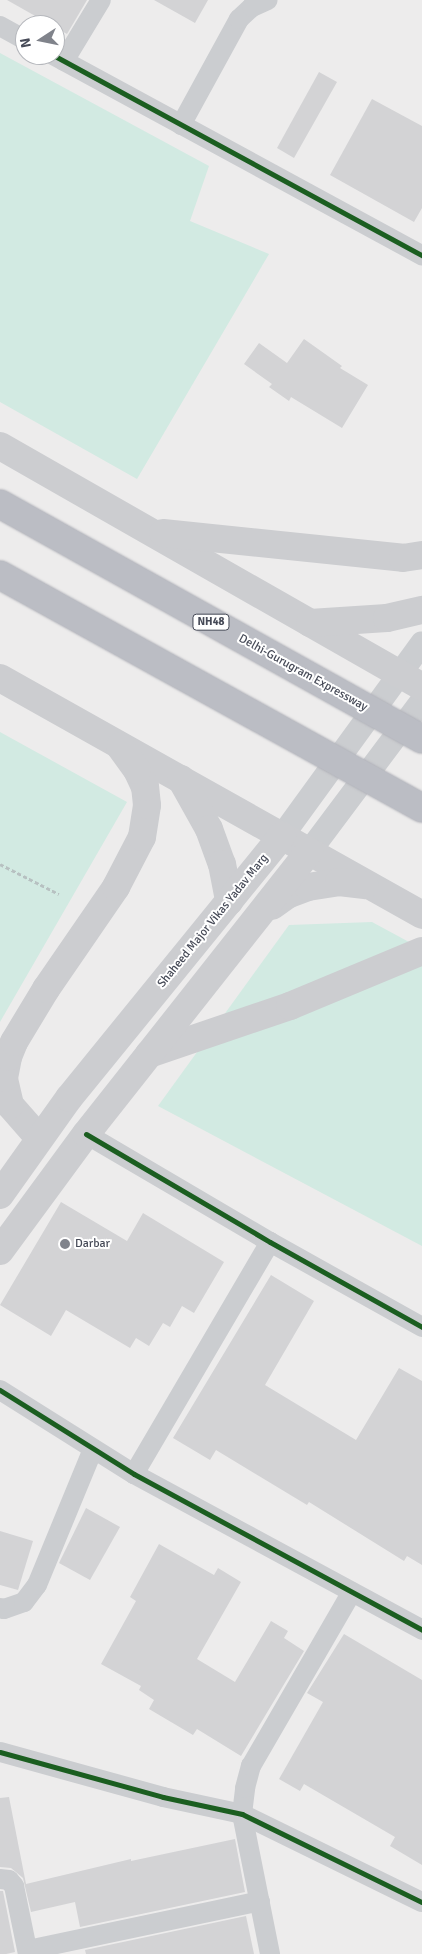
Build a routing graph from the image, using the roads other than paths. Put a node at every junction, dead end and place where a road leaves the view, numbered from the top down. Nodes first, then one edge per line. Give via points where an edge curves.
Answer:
1 (101, 0) edge
2 (268, 0) edge
3 (0, 26) edge
4 (15, 34) edge
5 (65, 49) edge
6 (65, 62) edge
7 (181, 125) junction
8 (422, 255) edge
9 (0, 446) edge
10 (0, 504) edge
11 (151, 532) junction
12 (422, 555) edge
13 (0, 575) edge
14 (422, 610) edge
15 (310, 623) junction
16 (422, 643) edge
17 (398, 674) junction
18 (0, 678) edge
19 (422, 687) edge
20 (422, 701) edge
21 (422, 739) edge
22 (118, 744) junction
23 (180, 779) junction
24 (422, 808) edge
25 (282, 836) junction
26 (309, 852) junction
27 (369, 885) junction
28 (229, 901) junction
29 (422, 915) edge
30 (257, 917) junction
31 (422, 951) edge
32 (149, 1054) junction
33 (0, 1108) edge
34 (86, 1134) junction
35 (39, 1138) junction
36 (0, 1195) edge
37 (270, 1242) junction
38 (0, 1251) edge
39 (422, 1327) edge
40 (0, 1390) edge
41 (93, 1449) junction
42 (134, 1474) junction
43 (352, 1592) junction
44 (0, 1608) edge
45 (422, 1630) edge
46 (0, 1752) edge
47 (242, 1814) junction
48 (0, 1879) edge
49 (260, 1901) junction
50 (422, 1902) edge
51 (28, 1952) edge
52 (270, 1954) edge

1 - 5 street
2 - 7 street via 252,7 239,19
3 - 4 street
6 - 7 street
7 - 8 street
9 - 11 main road
10 - 21 highway, Delhi-Gurugram Expressway / NH48, bridge
11 - 12 main road via 403,558
11 - 15 main road
13 - 24 highway, bridge
14 - 15 main road via 387,618
15 - 17 main road
16 - 17 street, Shaheed Major Vikas Yadav Marg
17 - 19 main road
17 - 25 street, Shaheed Major Vikas Yadav Marg
18 - 22 main road
20 - 26 street
22 - 23 main road
22 - 35 main road via 145,786 147,805 142,837 116,887 46,989 8,1056 4,1078 10,1106
23 - 25 main road
23 - 28 main road via 209,829 222,864
25 - 26 main road
25 - 28 main road, Shaheed Major Vikas Yadav Marg
26 - 27 main road
26 - 30 main road
27 - 29 main road
27 - 30 main road via 339,882 308,887 287,895
28 - 35 main road, Shaheed Major Vikas Yadav Marg
30 - 32 main road
31 - 32 main road via 290,1006
32 - 34 main road
33 - 35 street
34 - 37 street
34 - 38 main road
35 - 36 main road, Shaheed Major Vikas Yadav Marg
37 - 39 street
37 - 42 street
40 - 41 street
41 - 42 street
41 - 44 street via 37,1585 24,1602
42 - 43 street
43 - 45 street
43 - 47 street via 251,1766
46 - 47 street via 162,1797
47 - 49 street
47 - 50 street
48 - 51 street via 9,1880 14,1886
49 - 51 street
49 - 52 street

